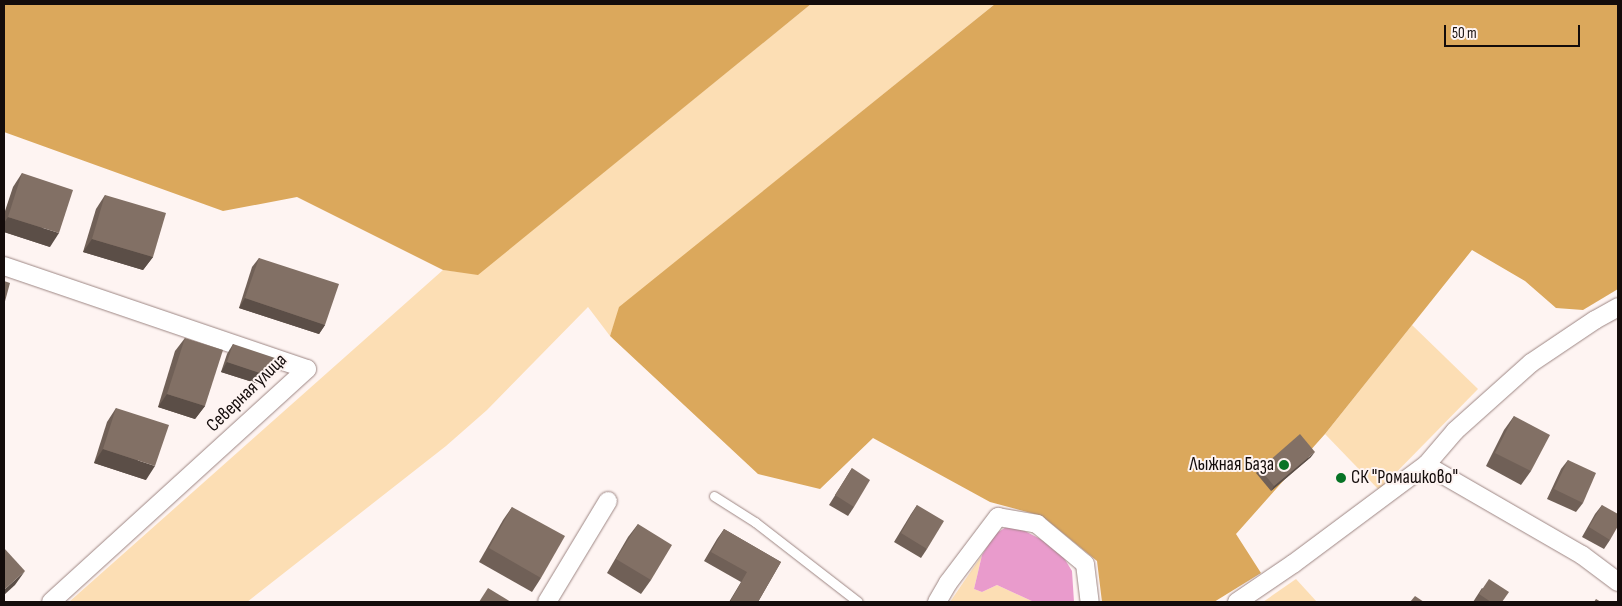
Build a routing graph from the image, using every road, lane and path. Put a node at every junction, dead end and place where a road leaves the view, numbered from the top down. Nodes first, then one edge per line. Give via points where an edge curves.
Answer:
1 (4, 266) edge
2 (1618, 308) edge
3 (1426, 465) junction
4 (714, 496) dead end
5 (608, 501) dead end
6 (1618, 582) edge
7 (51, 602) edge
8 (547, 602) edge
9 (858, 602) edge
10 (937, 602) edge
11 (1090, 602) edge
12 (1237, 602) edge

1 - 7 street, Северная улица via 307,369
2 - 3 street via 1531,363 1455,431
3 - 6 street via 1582,555
3 - 12 street
4 - 9 lane via 755,522
5 - 8 street
10 - 11 street via 998,517 1037,524 1085,564

